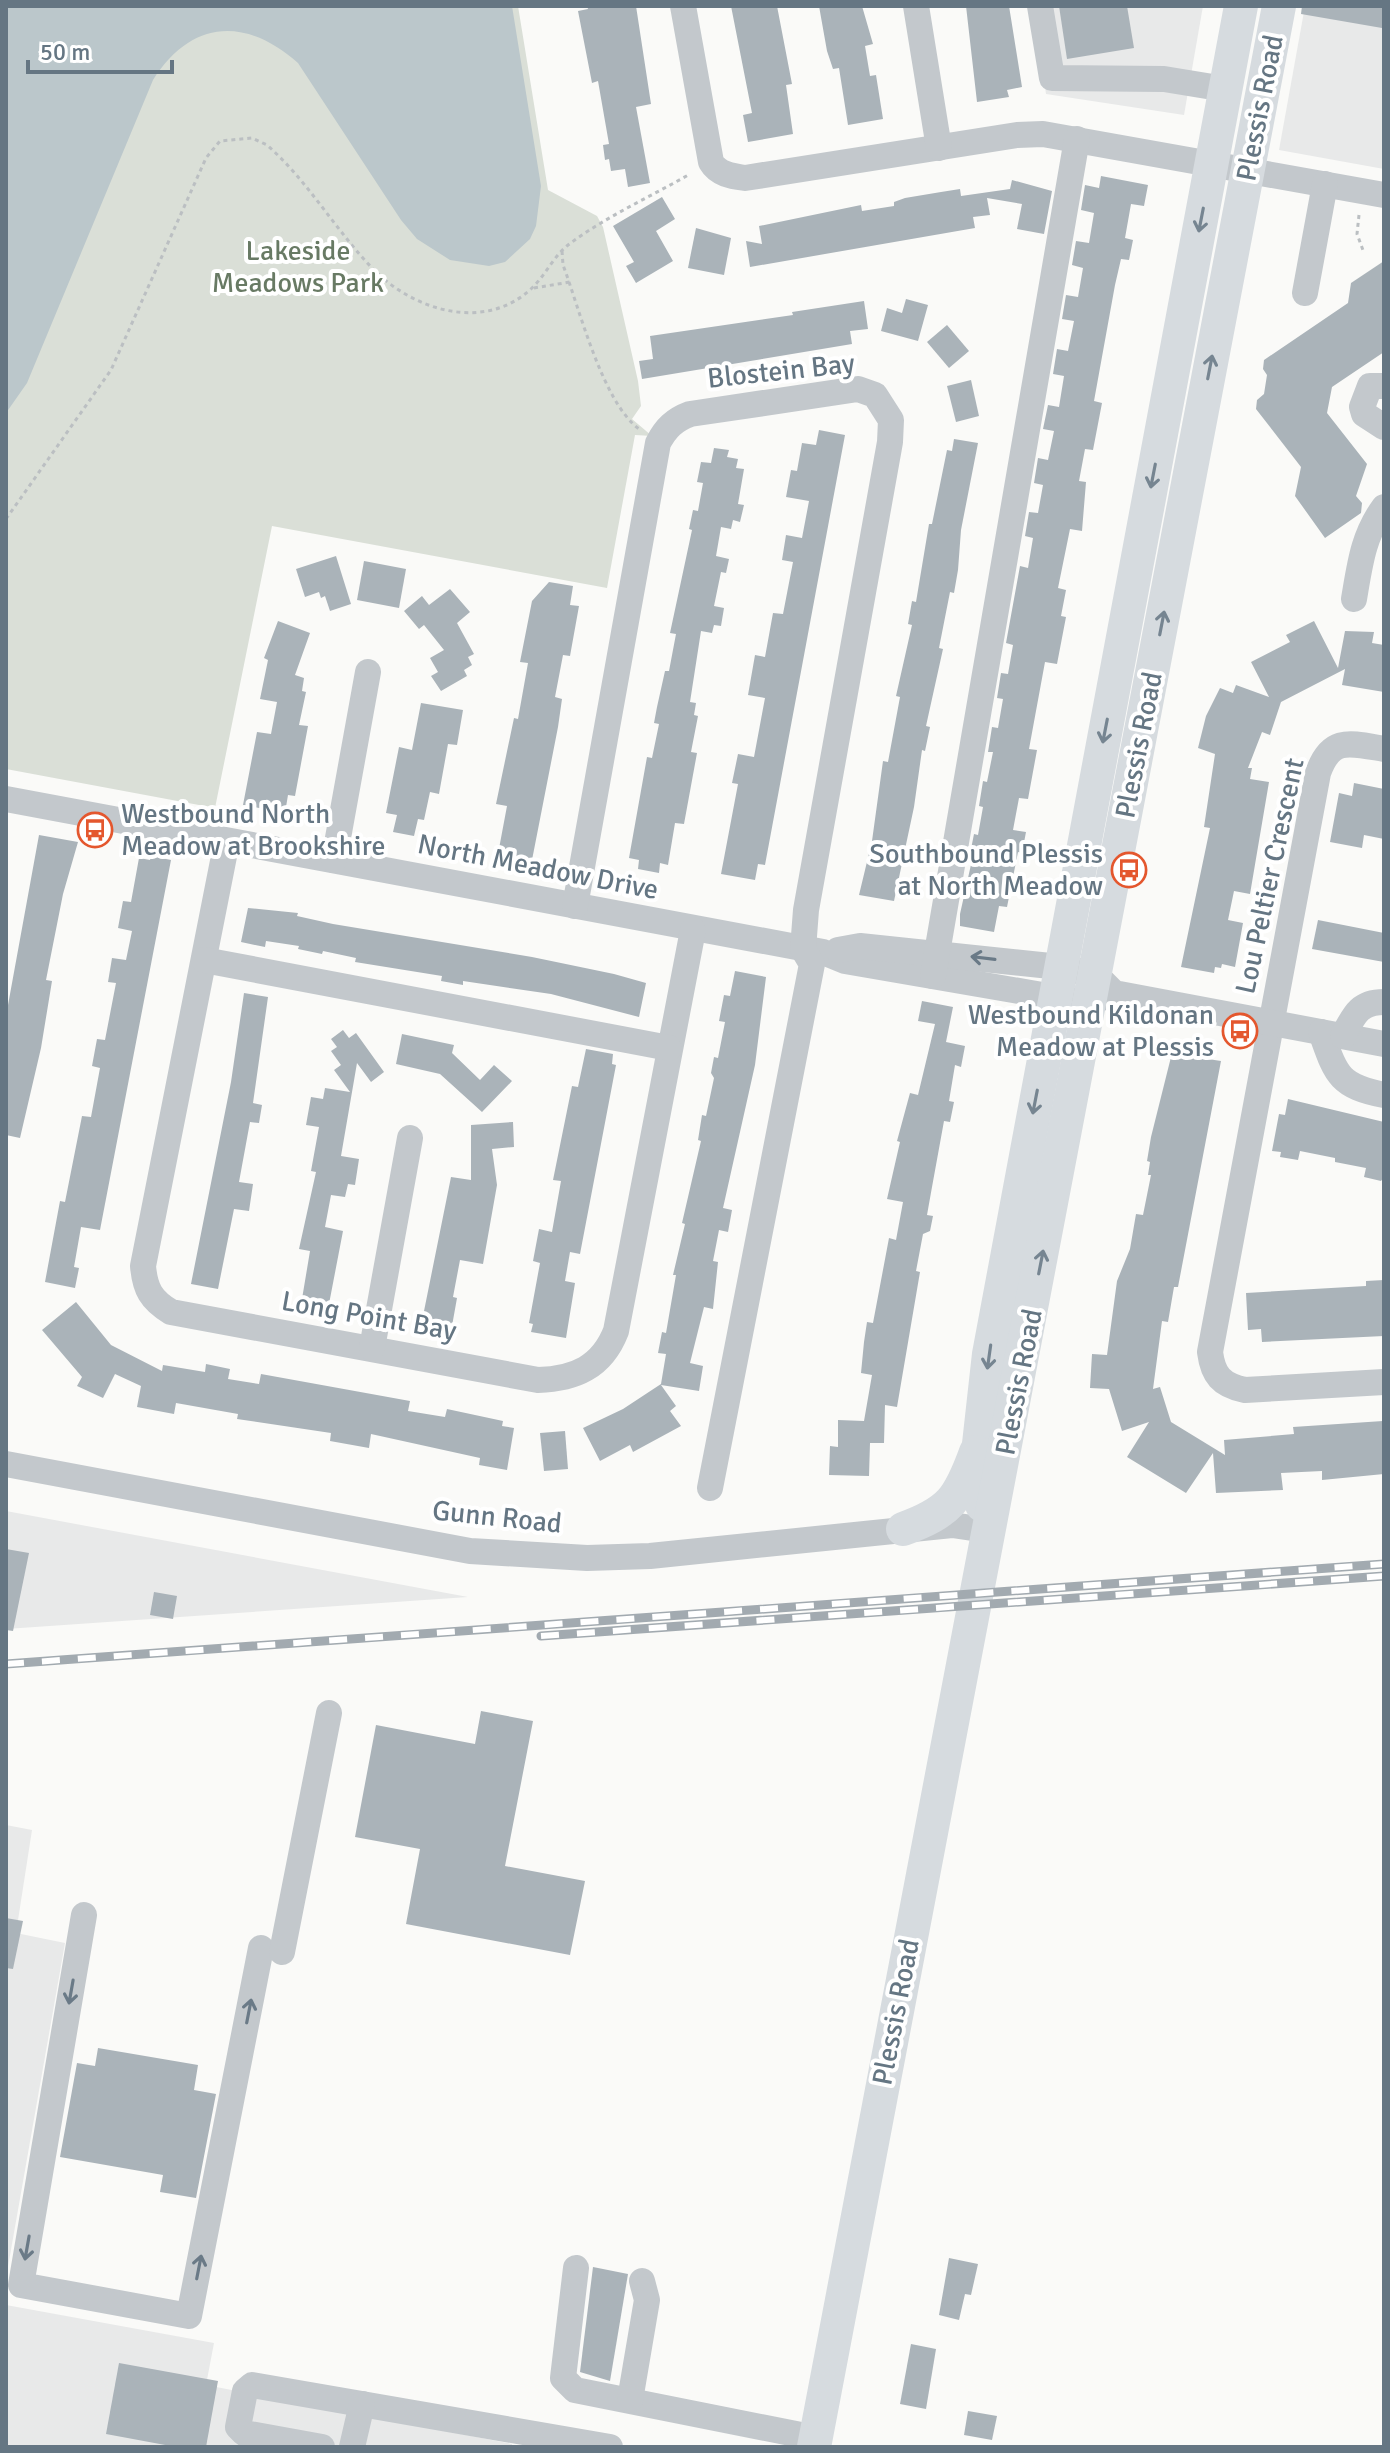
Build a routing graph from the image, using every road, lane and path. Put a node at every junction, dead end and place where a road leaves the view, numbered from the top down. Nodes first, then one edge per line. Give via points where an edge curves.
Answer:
1 (683, 6) edge
2 (916, 6) edge
3 (1040, 6) edge
4 (1241, 6) edge
5 (1279, 6) edge
6 (1225, 89) junction
7 (1077, 139) junction
8 (939, 148) junction
9 (711, 162) junction
10 (1212, 162) junction
11 (1248, 170) junction
12 (1325, 184) junction
13 (1384, 195) edge
14 (1360, 211) dead end
15 (562, 251) junction
16 (1364, 253) dead end
17 (570, 282) junction
18 (532, 288) junction
19 (1305, 293) dead end
20 (1384, 386) edge
21 (1384, 427) edge
22 (658, 443) junction
23 (1384, 507) edge
24 (6, 519) edge
25 (1354, 599) dead end
26 (368, 672) dead end
27 (1384, 749) edge
28 (6, 799) edge
29 (227, 841) junction
30 (334, 860) junction
31 (575, 906) junction
32 (693, 930) junction
33 (813, 951) junction
34 (204, 960) junction
35 (935, 964) junction
36 (1082, 987) junction
37 (1384, 1002) edge
38 (1272, 1023) junction
39 (1332, 1034) junction
40 (1384, 1044) edge
41 (669, 1048) junction
42 (1384, 1095) edge
43 (410, 1138) dead end
44 (372, 1348) junction
45 (1384, 1382) edge
46 (979, 1444) junction
47 (6, 1464) edge
48 (710, 1488) dead end
49 (903, 1529) junction
50 (986, 1530) junction
51 (329, 1713) dead end
52 (84, 1915) dead end
53 (576, 2268) dead end
54 (642, 2281) dead end
55 (630, 2400) junction
56 (362, 2404) junction
57 (815, 2442) edge
58 (322, 2447) edge
59 (352, 2447) edge
60 (610, 2447) edge

1 - 9 street
2 - 8 street
3 - 6 street via 1052,78 1164,79
4 - 6 main road, Plessis Road
5 - 11 main road, Plessis Road
6 - 10 main road, Plessis Road
7 - 8 street via 1017,135
7 - 10 street
7 - 35 street
8 - 9 street via 745,178 715,169
9 - 15 path
10 - 11 street
10 -> 36 main road, Plessis Road
11 - 12 street
36 -> 11 main road, Plessis Road
12 - 13 street
12 - 19 street
14 - 16 path via 1357,234
15 - 17 path
15 - 18 path
17 - 18 path
17 - 22 path via 603,373 628,420
18 - 24 path via 488,310 459,313 415,302 374,270 267,145 252,138 220,141 206,158 111,370
20 - 21 street via 1370,386 1362,407 1372,422
22 - 31 street
22 - 33 street, Blostein Bay via 676,419 690,414 858,389 875,395 891,420 807,906
23 - 25 street via 1362,547
26 - 30 street
27 - 38 street, Lou Peltier Crescent via 1340,745 1325,754
28 - 29 street, North Meadow Drive
29 - 30 street, North Meadow Drive
29 - 34 street, Long Point Bay
30 - 31 street, North Meadow Drive
31 - 32 street, North Meadow Drive
32 - 33 street, North Meadow Drive
32 - 41 street, Long Point Bay
33 - 35 street, North Meadow Drive via 845,961
33 - 48 street, Blostein Bay
34 - 41 street
34 - 44 street, Long Point Bay via 143,1266 144,1284 154,1302 171,1312
35 - 36 street, North Meadow Drive
36 - 38 street, North Meadow Drive
36 -> 46 main road, Plessis Road via 989,1354
50 -> 36 main road, Plessis Road via 1002,1470
37 - 39 street via 1368,1002
38 - 39 street, North Meadow Drive
38 - 45 street, Lou Peltier Crescent via 1210,1352 1213,1371 1227,1386 1245,1390
39 - 40 street, North Meadow Drive
39 - 42 street via 1342,1080 1355,1089
41 - 44 street, Long Point Bay via 608,1353 573,1374 538,1380
43 - 44 street
46 - 49 main road via 951,1504
46 - 50 main road, Plessis Road
47 - 49 street, Gunn Road via 470,1551 650,1556
49 - 50 street, Gunn Road via 952,1525
50 - 57 main road, Plessis Road
52 -> 51 street via 21,2285 189,2316
53 - 55 street via 563,2378 575,2390
54 - 55 street via 647,2300
55 - 57 street
56 - 58 street via 252,2385 245,2391 238,2427 244,2433
56 - 59 street
56 - 60 street

